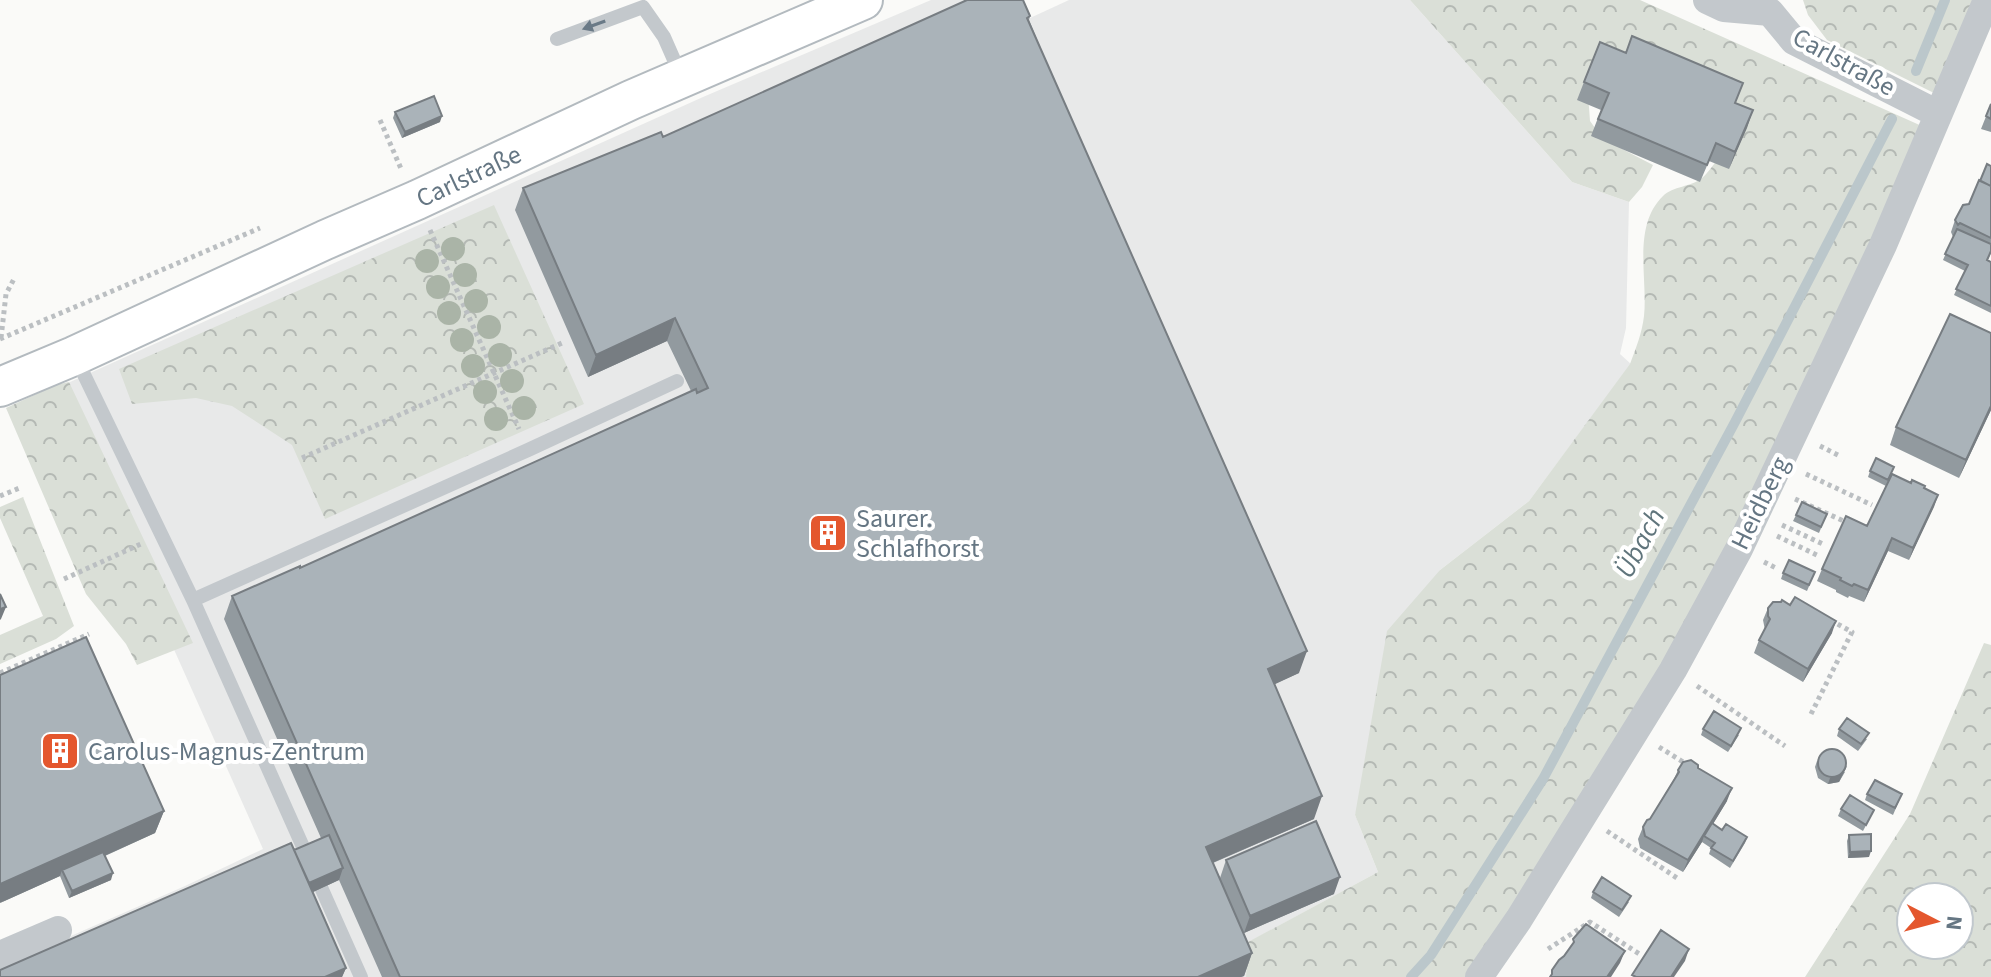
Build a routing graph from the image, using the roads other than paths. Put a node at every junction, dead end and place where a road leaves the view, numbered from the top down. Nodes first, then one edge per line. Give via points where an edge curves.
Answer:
1 (863, 0) edge
2 (1707, 0) edge
3 (1987, 0) edge
4 (1773, 6) edge
5 (557, 39) dead end
6 (683, 78) junction
7 (1938, 114) junction
8 (74, 356) junction
9 (677, 381) dead end
10 (0, 387) edge
11 (193, 600) junction
12 (58, 930) dead end
13 (0, 955) edge
14 (361, 977) edge
15 (1479, 977) edge

1 - 6 main road, Carlstraße
2 - 4 street, Carlstraße via 1724,8
3 - 7 street, Heidberg
4 - 7 street, Carlstraße via 1794,41
6 -> 5 lane via 643,7
6 - 8 main road, Carlstraße
7 - 15 street, Heidberg via 1774,474 1673,670
8 - 10 main road, Carlstraße
8 - 11 lane
9 - 11 lane
11 - 14 lane
12 - 13 street

